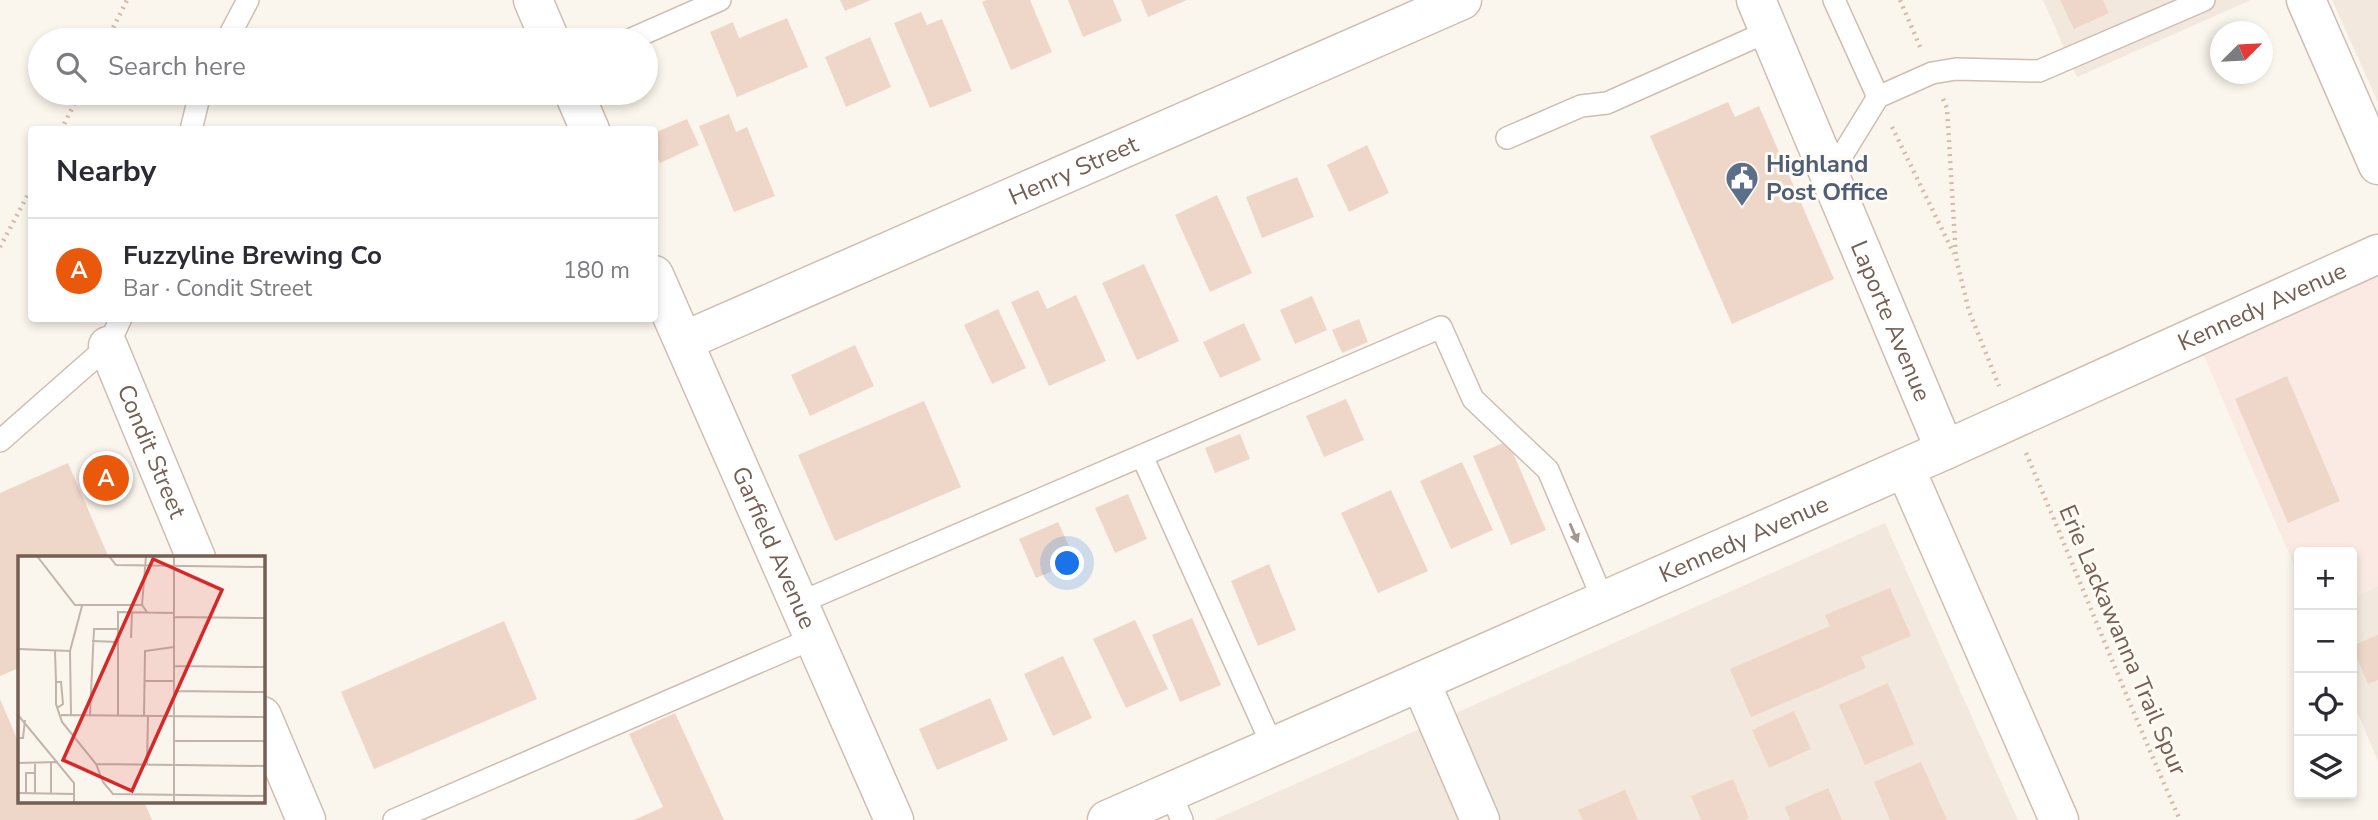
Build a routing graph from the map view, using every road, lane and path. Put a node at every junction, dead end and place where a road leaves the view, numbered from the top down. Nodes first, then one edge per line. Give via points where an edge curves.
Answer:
1 (127, 0) edge
2 (248, 0) edge
3 (533, 0) edge
4 (720, 0) edge
5 (1462, 0) edge
6 (1834, 0) edge
7 (1900, 0) edge
8 (2204, 0) edge
9 (2306, 0) edge
10 (1408, 11) edge
11 (1762, 16) edge
12 (113, 28) edge
13 (233, 28) edge
14 (546, 28) edge
15 (656, 28) edge
16 (1932, 73) junction
17 (1878, 97) junction
18 (74, 105) edge
19 (197, 105) edge
20 (579, 105) edge
21 (63, 126) edge
22 (192, 126) edge
23 (588, 126) edge
24 (1507, 138) dead end
25 (2378, 165) edge
26 (1830, 175) junction
27 (28, 194) edge
28 (0, 247) edge
29 (2378, 254) edge
30 (1956, 258) junction
31 (658, 284) edge
32 (114, 332) edge
33 (684, 341) junction
34 (1991, 366) dead end
35 (0, 441) edge
36 (1945, 450) junction
37 (1142, 456) junction
38 (1905, 468) junction
39 (2035, 474) dead end
40 (195, 556) edge
41 (1604, 602) junction
42 (799, 603) junction
43 (814, 638) junction
44 (1421, 683) junction
45 (264, 721) edge
46 (1273, 747) junction
47 (1176, 806) edge
48 (306, 820) edge
49 (394, 820) edge
50 (894, 820) edge
51 (1107, 820) edge
52 (1480, 820) edge
53 (2059, 820) edge
54 (2180, 820) edge

1 - 12 path
2 - 13 lane
3 - 14 street
4 - 15 lane
5 - 10 street, Henry Street
6 - 17 lane
7 - 16 path
8 - 16 lane via 2039,71 1956,69
9 - 25 street
10 - 33 street, Henry Street
11 - 24 lane via 1607,103 1580,106
11 - 26 street, Laporte Avenue
16 - 17 lane
16 - 30 path via 1947,108
17 - 26 lane
17 - 30 path
18 - 21 path
19 - 22 lane
20 - 23 street
26 - 36 street, Laporte Avenue
27 - 28 path
29 - 36 street, Kennedy Avenue
30 - 34 path via 1969,311
31 - 33 street, Garfield Avenue
32 - 35 lane
32 - 40 street, Condit Street
33 - 42 street, Garfield Avenue
36 - 38 street, Kennedy Avenue
37 -> 41 lane via 1441,327 1472,399 1548,470
37 - 42 lane
37 - 46 lane
38 - 41 street, Kennedy Avenue
38 - 53 street
39 - 54 path, Erie Lackawanna Trail Spur
41 - 44 street, Kennedy Avenue
42 - 43 street, Garfield Avenue
43 - 49 lane
43 - 50 street, Garfield Avenue
44 - 46 street, Kennedy Avenue
44 - 52 street
45 - 48 street
46 - 47 street, Kennedy Avenue
47 - 51 street, Kennedy Avenue

